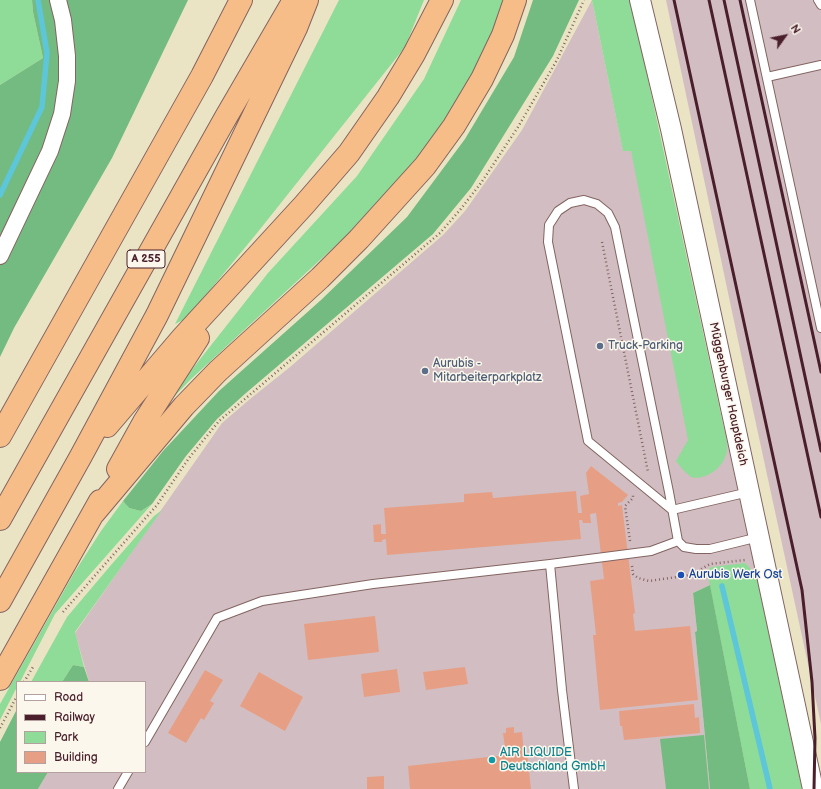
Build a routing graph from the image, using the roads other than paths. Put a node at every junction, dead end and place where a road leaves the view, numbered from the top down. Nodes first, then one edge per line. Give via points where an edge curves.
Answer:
1 (58, 0) edge
2 (225, 0) edge
3 (241, 0) edge
4 (294, 0) edge
5 (307, 0) edge
6 (442, 0) edge
7 (515, 0) edge
8 (640, 0) edge
9 (750, 0) edge
10 (818, 0) edge
11 (821, 5) edge
12 (821, 65) edge
13 (202, 76) junction
14 (766, 77) junction
15 (263, 251) junction
16 (0, 256) edge
17 (821, 328) edge
18 (0, 436) edge
19 (81, 456) junction
20 (749, 492) junction
21 (672, 510) junction
22 (94, 513) junction
23 (0, 519) edge
24 (759, 537) junction
25 (678, 541) junction
26 (550, 564) junction
27 (0, 601) edge
28 (0, 679) edge
29 (146, 740) edge
30 (127, 773) edge
31 (118, 789) edge
32 (574, 789) edge
33 (813, 789) edge

1 - 16 street via 67,56 67,81 62,114 50,151
2 - 13 highway
3 - 13 highway
4 - 23 highway, A 255
5 - 19 highway via 296,28 157,316
6 - 15 highway via 388,97 353,146
7 - 22 highway via 503,35 482,78 454,126 425,166 320,278 218,371 184,406
8 - 20 street, Müggenburger Hauptdeich via 671,128
9 - 14 lane
10 - 11 lane
12 - 14 lane
13 - 18 highway
14 - 17 lane
15 - 19 highway via 183,337
15 - 22 highway via 192,346 144,422
19 - 27 highway
20 - 21 lane
20 - 24 street, Müggenburger Hauptdeich
21 - 21 lane via 615,227 608,213 597,204 584,200 570,203 558,211 549,225 548,242 588,441
21 - 25 lane
22 - 28 highway
24 - 25 lane via 696,549 684,547
24 - 33 street, Müggenburger Hauptdeich
25 - 26 lane via 651,552
26 - 29 lane via 373,584 262,601 217,618
26 - 32 lane
30 - 31 lane

